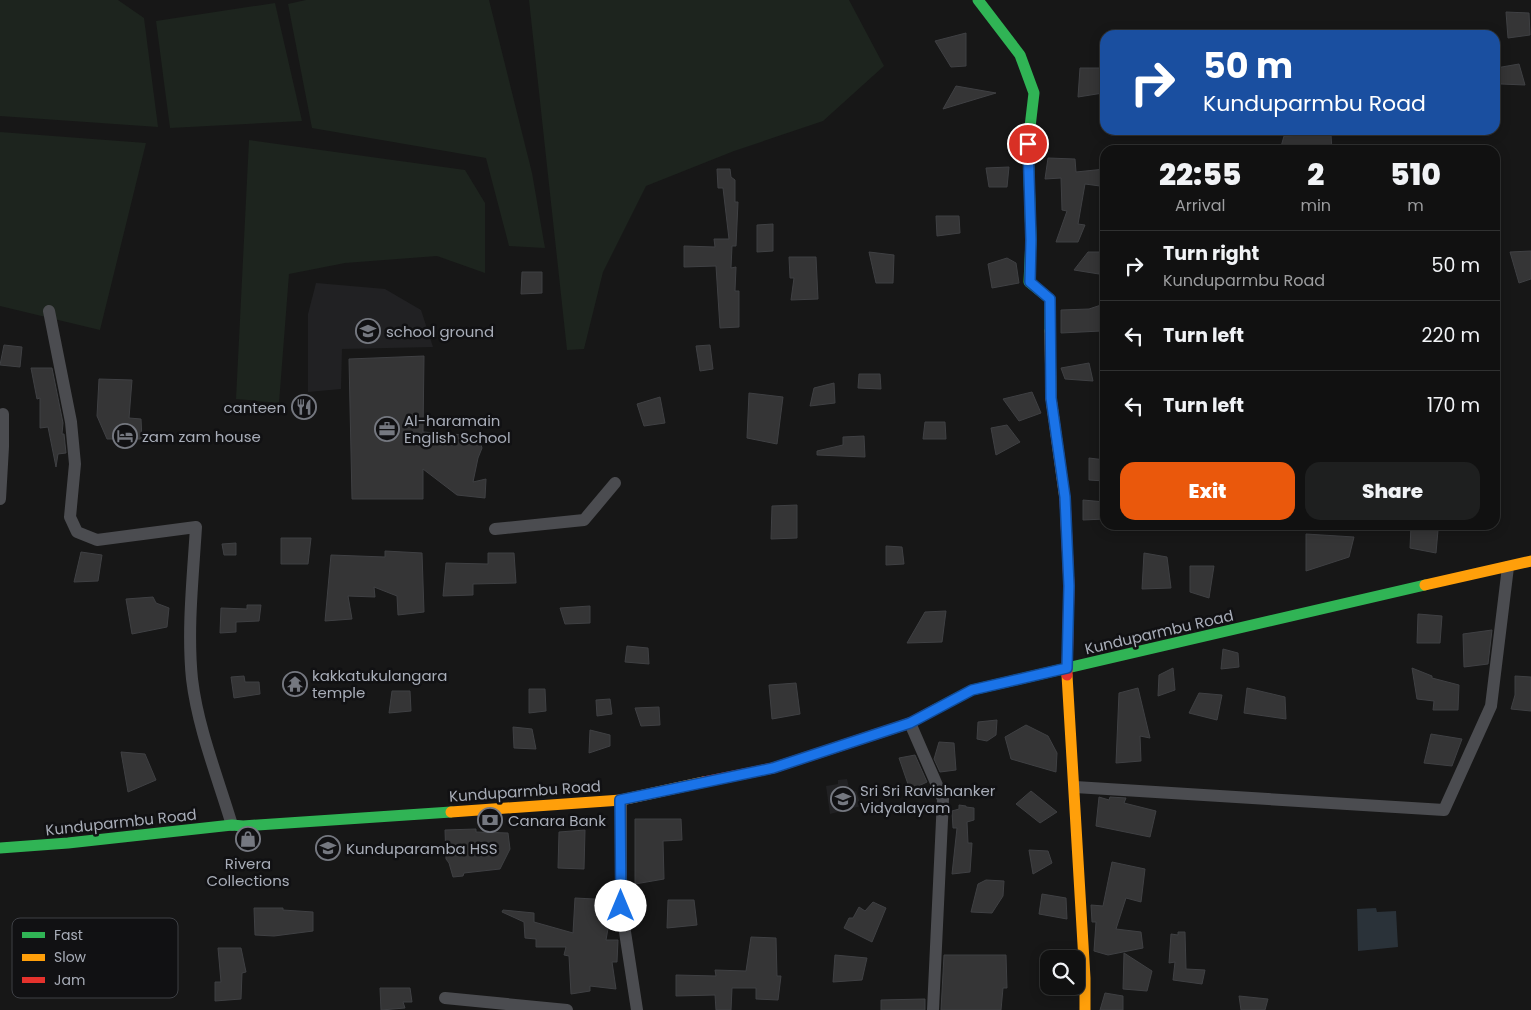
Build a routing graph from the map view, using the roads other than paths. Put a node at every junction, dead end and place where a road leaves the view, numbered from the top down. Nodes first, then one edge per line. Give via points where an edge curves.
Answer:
1 (978, 0) edge
2 (49, 311) dead end
3 (3, 414) dead end
4 (615, 483) dead end
5 (0, 499) edge
6 (495, 530) dead end
7 (1531, 561) edge
8 (1508, 567) junction
9 (1067, 668) junction
10 (910, 723) junction
11 (1074, 787) junction
12 (620, 800) junction
13 (232, 825) junction
14 (0, 848) edge
15 (446, 998) dead end
16 (568, 1010) edge
17 (637, 1010) edge
18 (933, 1010) edge
19 (1085, 1010) edge

1 - 9 main road via 1020,56 1034,93 1028,144 1030,282 1050,299 1051,398 1065,497 1069,586
2 - 13 street via 71,422 75,464 70,517 77,532 97,540 196,527 190,631 192,678 198,713
3 - 5 street
4 - 6 street via 584,520
7 - 8 main road, Kunduparmbu Road
8 - 9 main road, Kunduparmbu Road
8 - 11 street via 1491,706 1444,810
9 - 10 main road, Kunduparmbu Road via 972,690
9 - 11 main road
10 - 12 main road, Kunduparmbu Road via 773,768
10 - 18 street via 943,799
11 - 19 main road
12 - 13 main road, Kunduparmbu Road
12 - 17 street via 621,906
13 - 14 main road, Kunduparmbu Road
15 - 16 street

